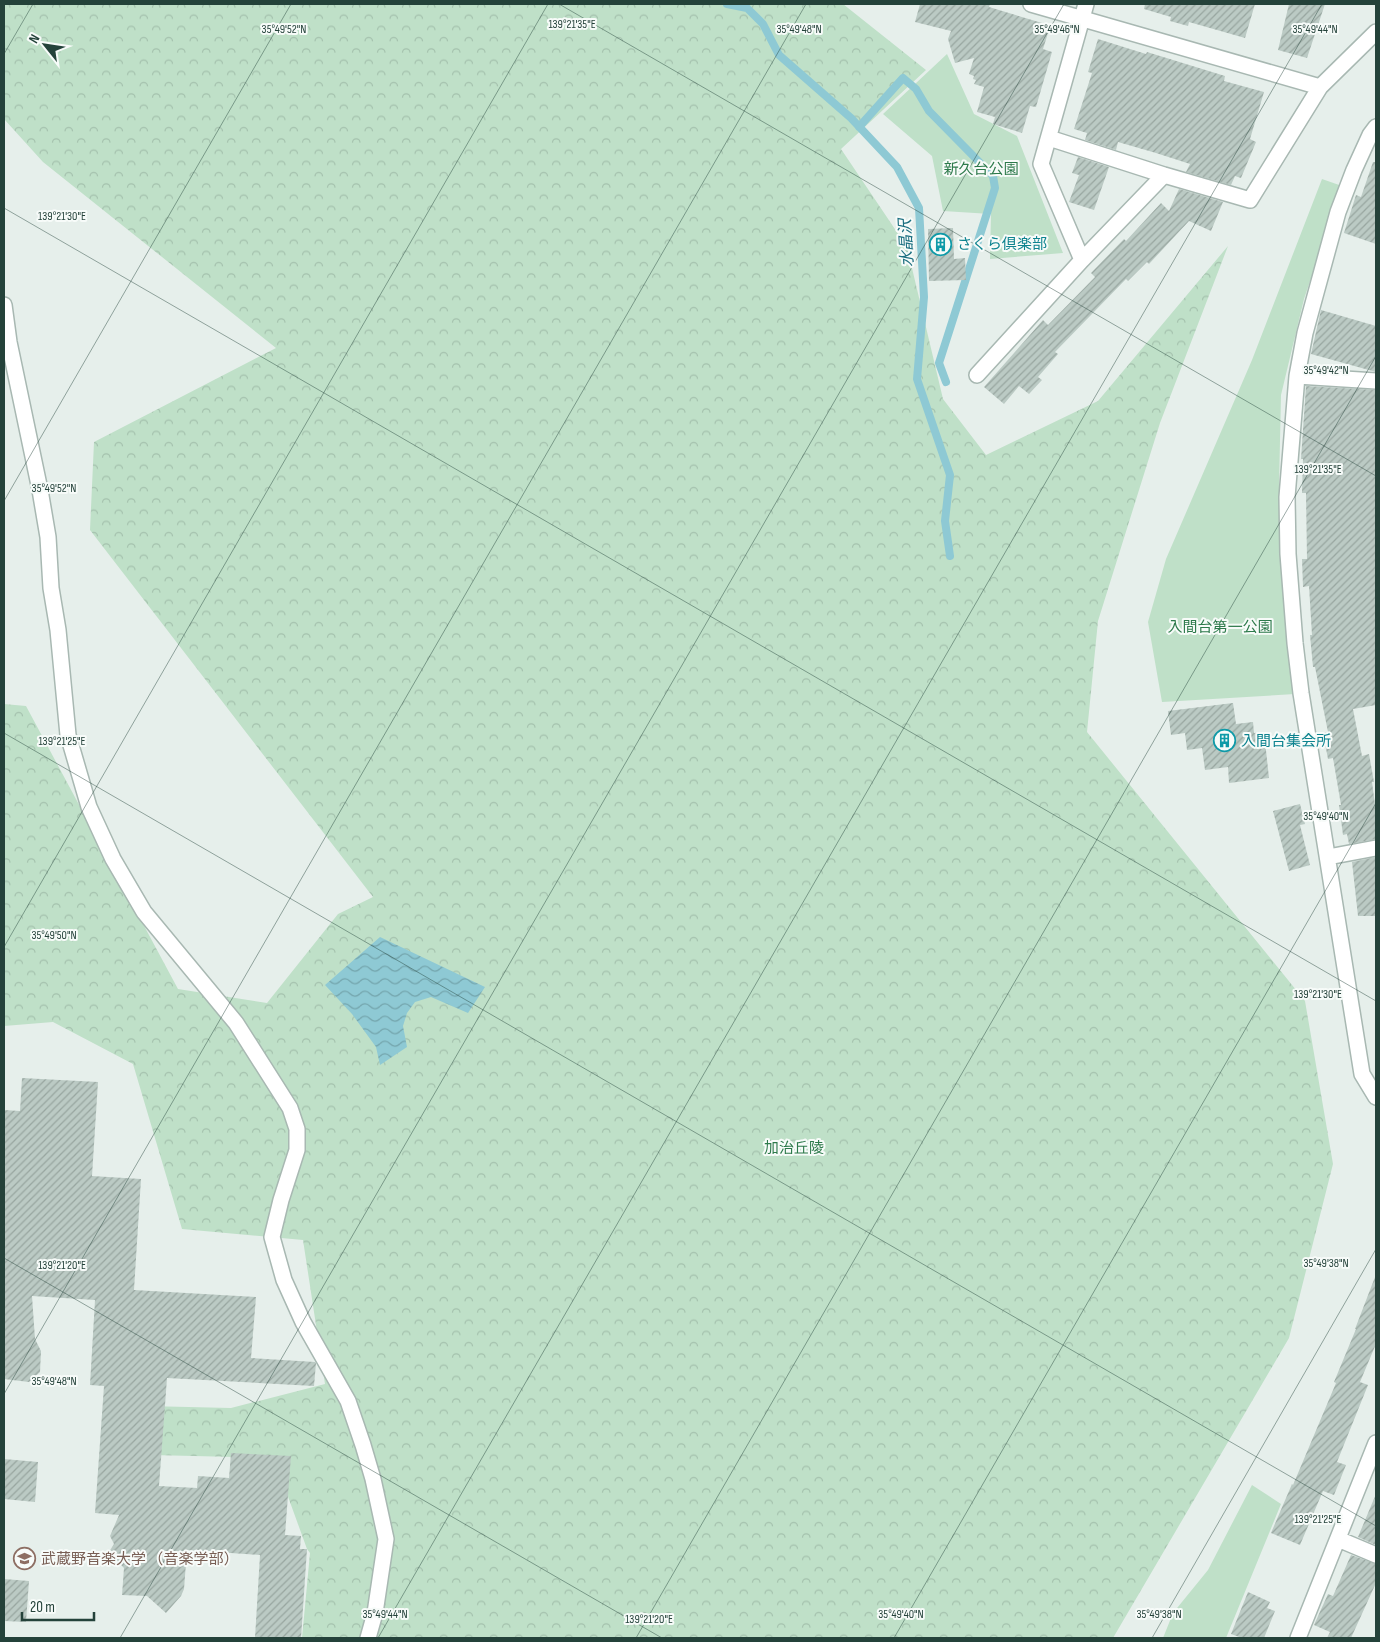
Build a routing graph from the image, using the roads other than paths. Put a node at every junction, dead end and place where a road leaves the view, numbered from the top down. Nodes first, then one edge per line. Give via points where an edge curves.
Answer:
1 (1031, 4) edge
2 (1084, 11) edge
3 (1376, 32) edge
4 (1320, 87) junction
5 (1376, 127) edge
6 (1049, 138) junction
7 (1164, 175) junction
8 (1082, 260) junction
9 (4, 304) edge
10 (977, 375) dead end
11 (1297, 376) junction
12 (1376, 381) edge
13 (1376, 848) edge
14 (1328, 857) junction
15 (1376, 1097) edge
16 (1376, 1444) edge
17 (1338, 1539) junction
18 (1376, 1555) edge
19 (368, 1638) edge
20 (1298, 1638) edge

1 - 2 street
2 - 4 street
2 - 6 street
3 - 4 street
4 - 7 street via 1250,200
5 - 11 street via 1354,170 1338,212 1304,333
6 - 7 street
6 - 8 street via 1041,164
7 - 8 street
8 - 10 street
9 - 19 street via 48,537 68,735 89,807 113,859 144,912 236,1023 290,1108 297,1129 297,1150 272,1238 284,1280 303,1322 348,1401 373,1479 386,1539
11 - 12 street
11 - 14 street via 1287,497 1288,554 1301,694
13 - 14 street
14 - 15 street via 1362,1074
16 - 17 street
17 - 18 street
17 - 20 street

